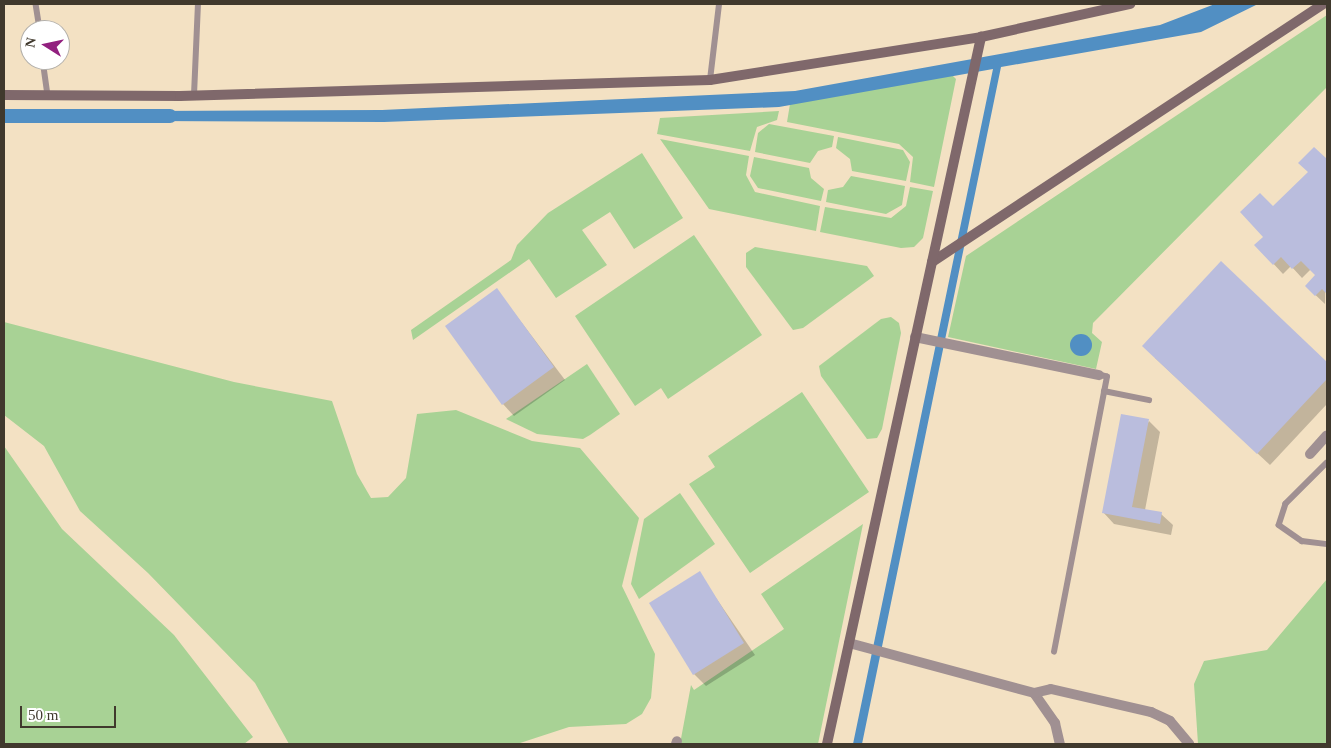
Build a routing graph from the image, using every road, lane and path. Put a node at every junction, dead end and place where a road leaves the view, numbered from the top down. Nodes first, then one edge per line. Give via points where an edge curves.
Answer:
1 (36, 4) edge
2 (198, 4) edge
3 (718, 4) edge
4 (1130, 4) edge
5 (1324, 4) edge
6 (38, 20) edge
7 (981, 37) junction
8 (44, 70) edge
9 (710, 80) junction
10 (194, 95) junction
11 (4, 96) edge
12 (48, 96) junction
13 (932, 262) junction
14 (915, 337) junction
15 (1099, 375) joint
16 (1104, 391) junction
17 (1148, 400) dead end
18 (1327, 435) edge
19 (1310, 454) dead end
20 (1327, 463) edge
21 (1327, 544) edge
22 (849, 643) junction
23 (1054, 652) dead end
24 (1034, 693) junction
25 (827, 744) edge
26 (1060, 744) edge
27 (1189, 744) edge

1 - 6 lane
2 - 10 lane
3 - 9 lane
4 - 7 street
5 - 13 street
7 - 9 street
7 - 13 street
8 - 12 lane
9 - 10 street
10 - 12 street
11 - 12 street
13 - 14 street
14 - 15 street
14 - 22 street
15 - 16 lane via 1107,377
16 - 17 lane
16 - 23 lane
18 - 19 street
20 - 21 lane via 1286,504 1279,525 1302,541
22 - 24 street
22 - 25 street
24 - 26 street via 1055,723
24 - 27 street via 1051,689 1151,712 1170,721

